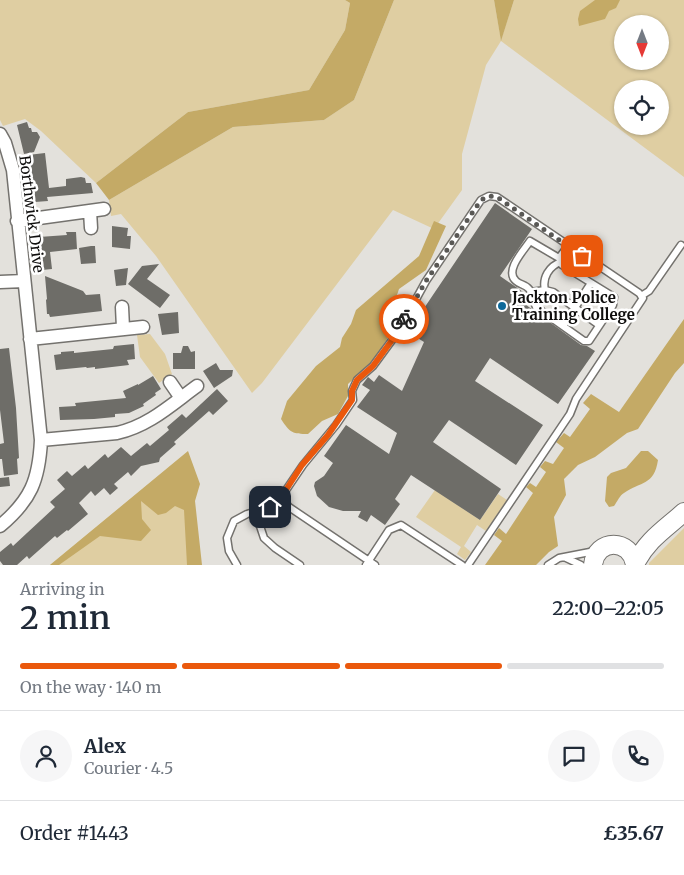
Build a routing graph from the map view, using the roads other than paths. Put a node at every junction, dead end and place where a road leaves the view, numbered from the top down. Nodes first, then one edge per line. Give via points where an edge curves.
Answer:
1 (0, 134) edge
2 (104, 210) dead end
3 (90, 211) junction
4 (17, 221) junction
5 (91, 228) dead end
6 (568, 246) junction
7 (681, 246) dead end
8 (560, 260) junction
9 (24, 281) junction
10 (0, 282) edge
11 (591, 283) junction
12 (545, 290) junction
13 (531, 292) junction
14 (641, 296) junction
15 (122, 308) dead end
16 (574, 308) junction
17 (599, 325) junction
18 (563, 326) junction
19 (143, 327) dead end
20 (123, 328) junction
21 (30, 339) junction
22 (170, 382) dead end
23 (197, 386) dead end
24 (181, 398) junction
25 (41, 440) junction
26 (285, 502) junction
27 (255, 511) junction
28 (684, 512) edge
29 (0, 526) edge
30 (658, 533) junction
31 (607, 547) junction
32 (564, 557) junction
33 (370, 564) edge
34 (237, 565) edge
35 (300, 565) edge
36 (462, 565) edge
37 (468, 565) edge
38 (548, 565) edge
39 (581, 565) edge
40 (593, 565) edge
41 (635, 565) edge

1 - 4 street, Borthwick Drive via 13,170
2 - 3 street
3 - 4 street
3 - 5 street
4 - 9 street, Borthwick Drive
6 - 8 lane
6 - 14 lane
6 - 26 lane via 497,197 481,200 426,281 398,332 373,366 357,380 352,400 336,425 302,465 284,493
7 - 14 lane via 649,291
8 - 11 lane
8 - 12 lane via 545,276
8 - 13 lane via 530,241 513,264 512,275 516,282
9 - 10 street
9 - 21 street, Borthwick Drive
11 - 16 lane
11 - 17 lane via 614,297 613,305
12 - 13 lane
12 - 16 lane via 553,292
13 - 18 lane via 536,307
14 - 37 lane via 639,305 576,399 570,414
15 - 20 street
16 - 17 lane
16 - 18 lane
17 - 18 lane via 589,341
19 - 20 street
20 - 21 street
21 - 25 street, Borthwick Drive
22 - 24 street
23 - 24 street
24 - 25 street via 130,430
25 - 29 street, Borthwick Drive via 37,474 29,494 16,513
26 - 27 lane
26 - 33 lane
27 - 34 lane via 234,521 228,538 229,551
27 - 35 lane via 264,538
28 - 30 main road
30 - 31 main road
30 - 41 main road via 643,549
31 - 32 lane
31 - 40 main road via 595,556
31 - 41 main road via 625,548
32 - 38 lane
32 - 39 lane
33 - 36 lane via 389,530 401,525

